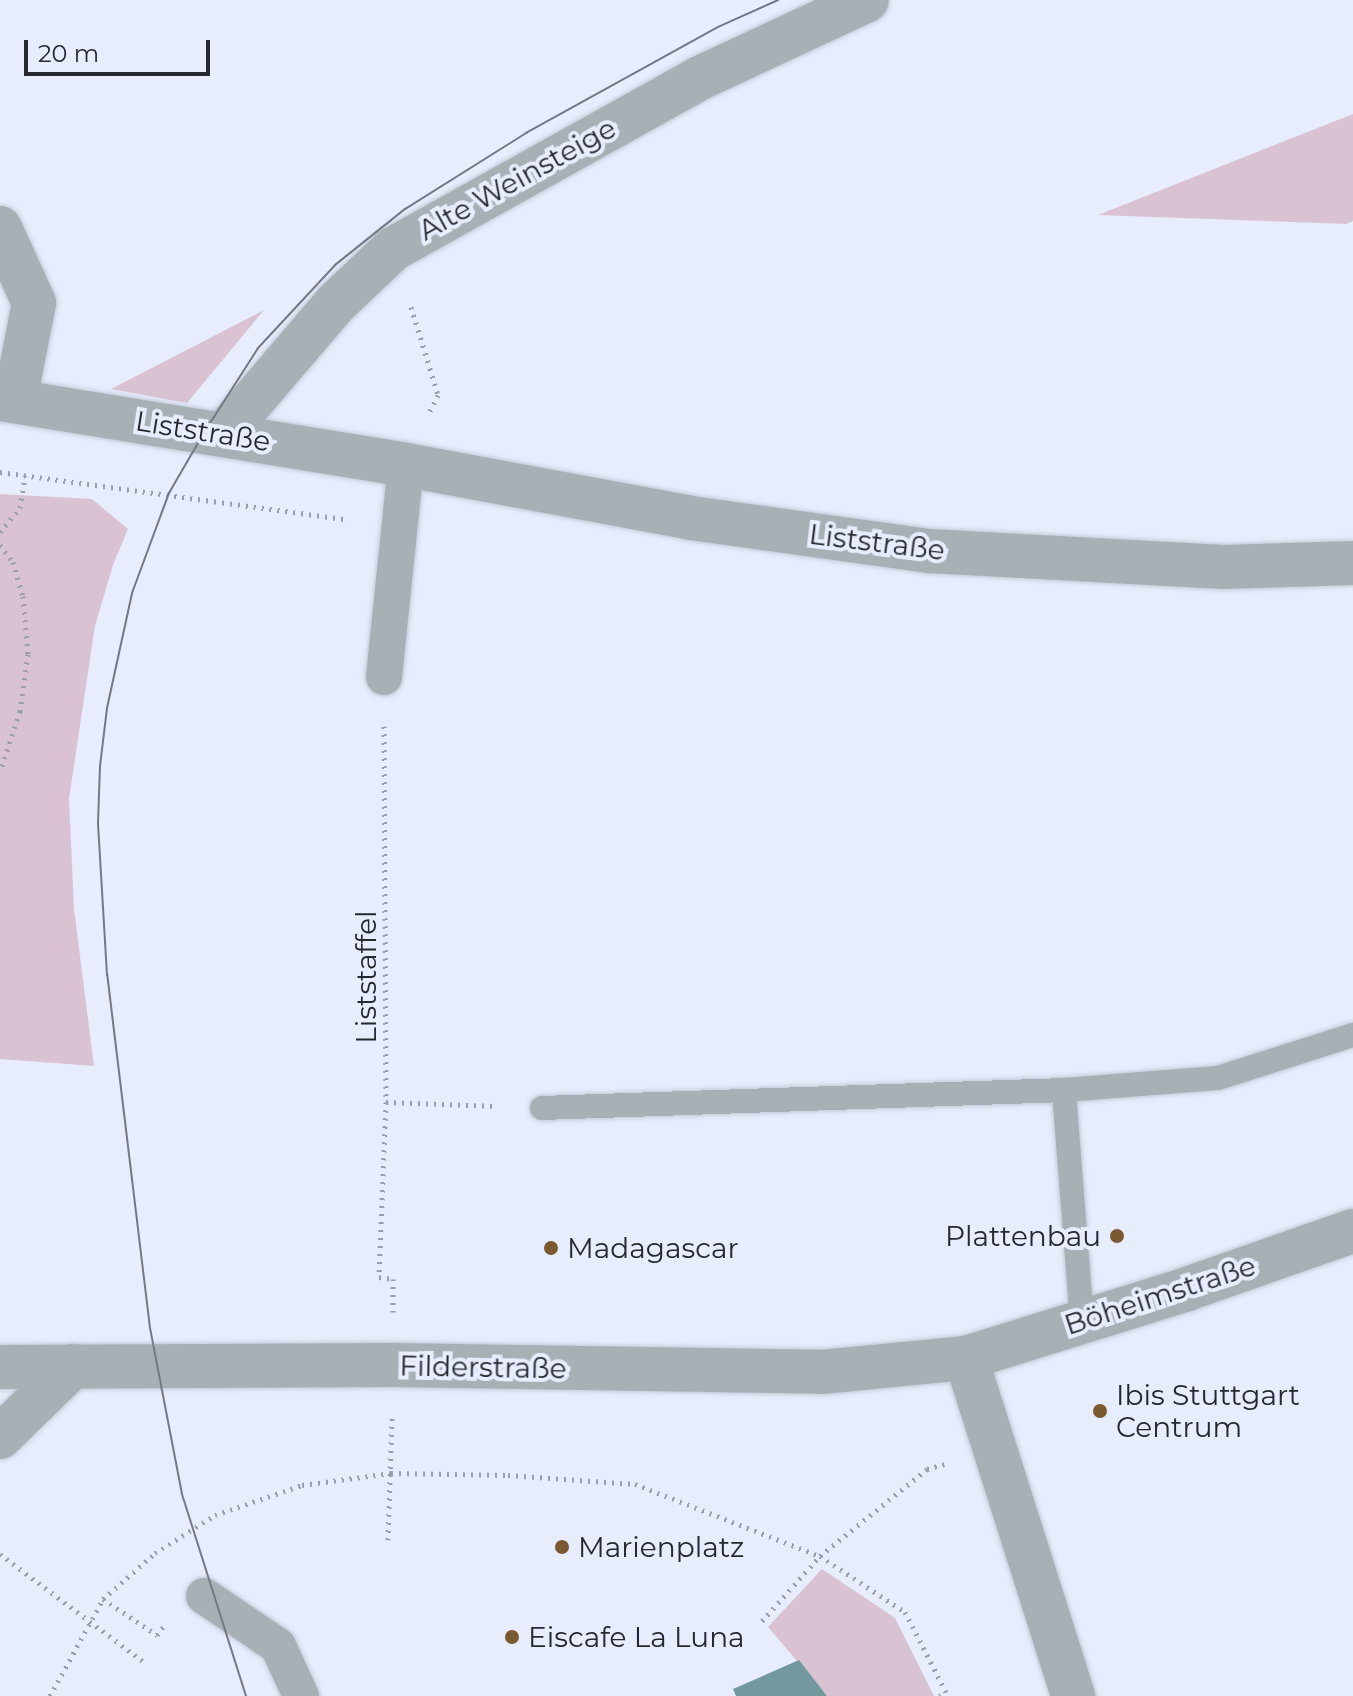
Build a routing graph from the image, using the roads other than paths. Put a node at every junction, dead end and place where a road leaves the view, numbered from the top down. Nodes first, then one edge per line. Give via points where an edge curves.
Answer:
1 (867, 0) edge
2 (0, 228) edge
3 (7, 399) edge
4 (224, 434) junction
5 (406, 465) junction
6 (1353, 563) edge
7 (384, 677) road end
8 (1353, 1035) edge
9 (1064, 1090) junction
10 (542, 1108) road end
11 (1353, 1231) edge
12 (1082, 1321) junction
13 (966, 1358) junction
14 (73, 1366) junction
15 (0, 1367) edge
16 (0, 1437) edge
17 (204, 1596) dead end
18 (301, 1696) edge
19 (1073, 1696) edge

1 - 4 street, Alte Weinsteige via 700,78 393,249 335,304
2 - 3 street via 34,303
3 - 4 street, Liststraße
4 - 5 street, Liststraße
5 - 6 street, Liststraße via 691,518 929,551 1224,567
5 - 7 street
8 - 9 lane via 1218,1078
9 - 10 lane
9 - 12 lane
11 - 12 street, Böheimstraße
12 - 13 street, Böheimstraße
13 - 14 street, Filderstraße via 822,1372
13 - 19 street
14 - 15 street, Filderstraße
14 - 16 street
17 - 18 street via 278,1646

